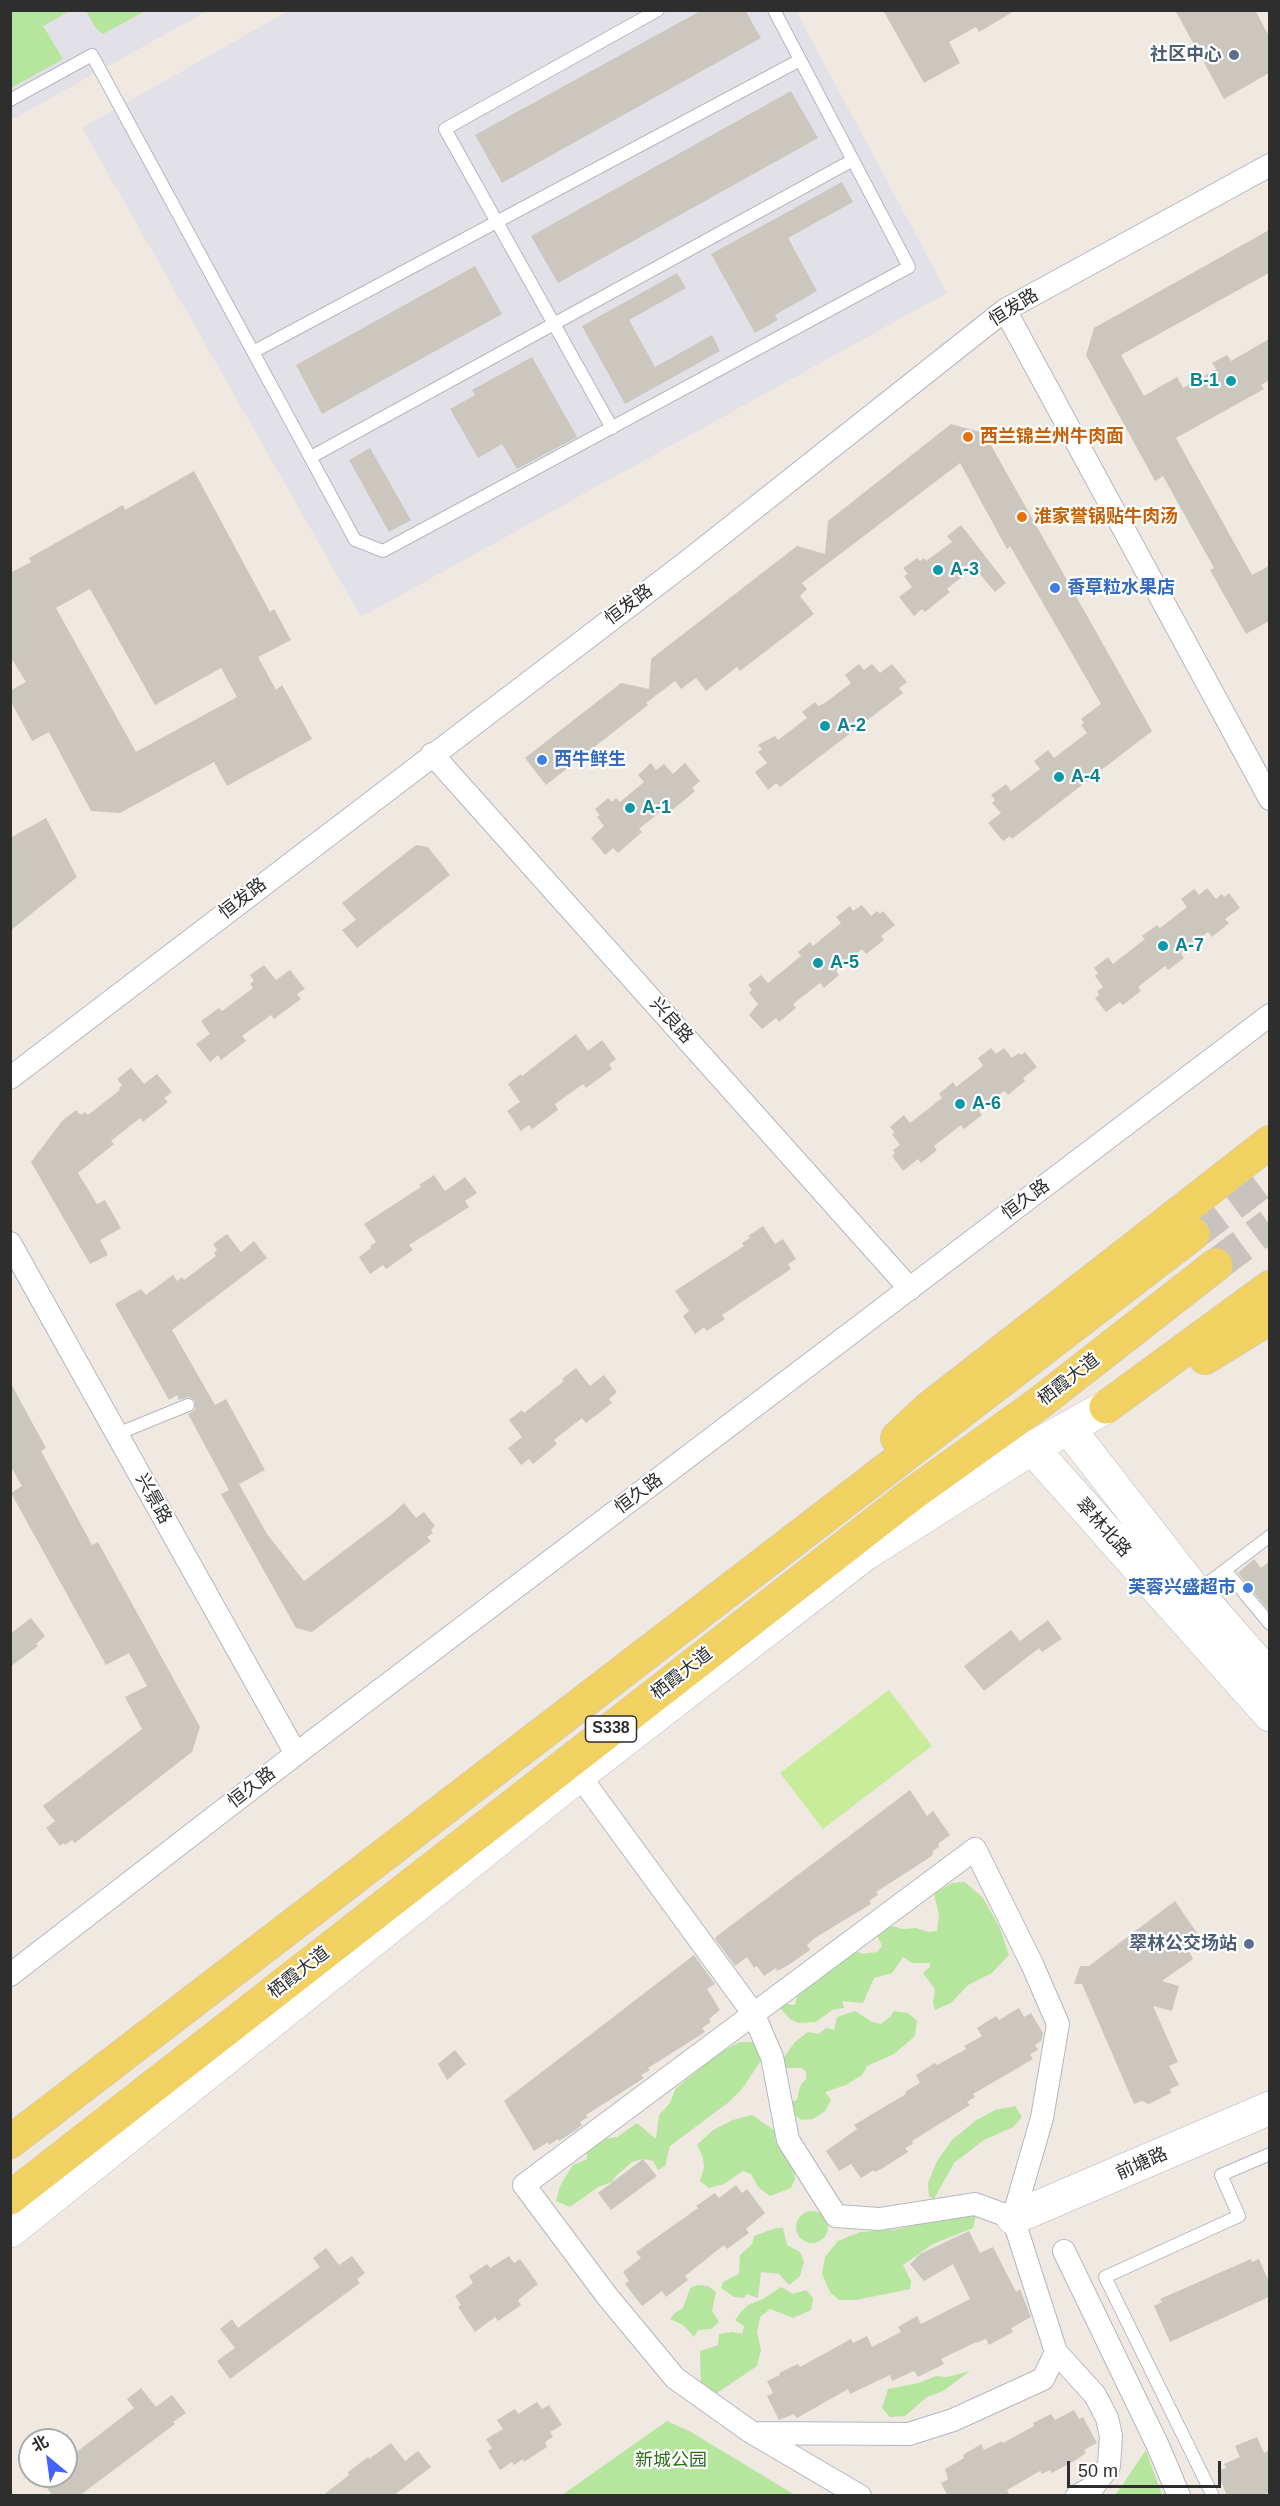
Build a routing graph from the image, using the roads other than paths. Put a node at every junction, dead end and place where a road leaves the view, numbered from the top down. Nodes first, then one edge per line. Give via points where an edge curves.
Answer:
1 (658, 10) edge
2 (774, 10) edge
3 (800, 60) junction
4 (10, 100) edge
5 (853, 160) junction
6 (1269, 165) edge
7 (497, 221) junction
8 (1005, 310) junction
9 (554, 324) junction
10 (253, 352) junction
11 (612, 428) junction
12 (310, 457) junction
13 (432, 754) junction
14 (1269, 799) edge
15 (1269, 1015) edge
16 (10, 1078) edge
17 (1269, 1142) edge
18 (1193, 1234) tunnel mouth
19 (10, 1243) edge
20 (1216, 1265) tunnel mouth
21 (1269, 1287) edge
22 (910, 1289) junction
23 (1269, 1318) edge
24 (188, 1406) dead end
25 (1106, 1407) junction
26 (1069, 1429) junction
27 (117, 1434) junction
28 (1032, 1448) junction
29 (1269, 1536) edge
30 (766, 1561) junction
31 (1225, 1570) junction
32 (1196, 1592) junction
33 (1269, 1624) edge
34 (1269, 1677) edge
35 (1269, 1714) edge
36 (296, 1754) junction
37 (579, 1775) junction
38 (10, 1975) edge
39 (753, 2013) junction
40 (1269, 2108) edge
41 (10, 2142) edge
42 (1269, 2154) edge
43 (10, 2198) edge
44 (1013, 2218) junction
45 (10, 2231) edge
46 (1064, 2251) dead end
47 (1056, 2352) junction
48 (751, 2432) junction
49 (860, 2496) edge
50 (1077, 2496) edge
51 (1179, 2496) edge
52 (1214, 2496) edge

1 - 7 lane via 445,129
2 - 3 lane
3 - 5 lane
3 - 7 lane
4 - 10 lane via 92,55
5 - 9 lane
5 - 11 lane via 909,267
6 - 8 street, 恒发路
7 - 9 lane
7 - 10 lane
8 - 13 street, 恒发路 via 688,561
8 - 14 street
9 - 11 lane
9 - 12 lane
10 - 12 lane
11 - 12 lane via 383,551 355,540
13 - 16 street, 恒发路
13 - 22 street, 兴良路
15 - 22 street, 恒久路
17 - 30 main road via 928,1408
18 - 30 main road, 栖霞大道 / S338
19 - 27 street, 兴景路
20 - 43 main road, 栖霞大道 / S338 via 1038,1404 915,1492
21 - 25 main road
22 - 36 street, 恒久路
23 - 25 main road via 1201,1361
24 - 27 lane
25 - 26 street
26 - 28 street
26 - 32 street, 翠林北路
27 - 36 street, 兴景路
28 - 35 street, 翠林北路
28 - 37 street via 865,1554
29 - 31 lane
30 - 41 main road, 栖霞大道 / S338
31 - 32 lane
31 - 33 lane
32 - 34 street, 翠林北路
36 - 38 street, 恒久路
37 - 39 street
37 - 45 street
39 - 44 street via 772,2057 788,2140 836,2216 879,2219 975,2204
39 - 44 street via 975,1849 1058,2024 1042,2118
39 - 48 street via 524,2185 607,2296 675,2378
40 - 44 street, 前塘路
42 - 52 lane via 1221,2175 1239,2216 1105,2277
44 - 47 street
46 - 51 street
47 - 48 street via 1043,2379 953,2420 909,2434
47 - 50 street via 1095,2395 1111,2436 1109,2466 1093,2487
48 - 49 street

